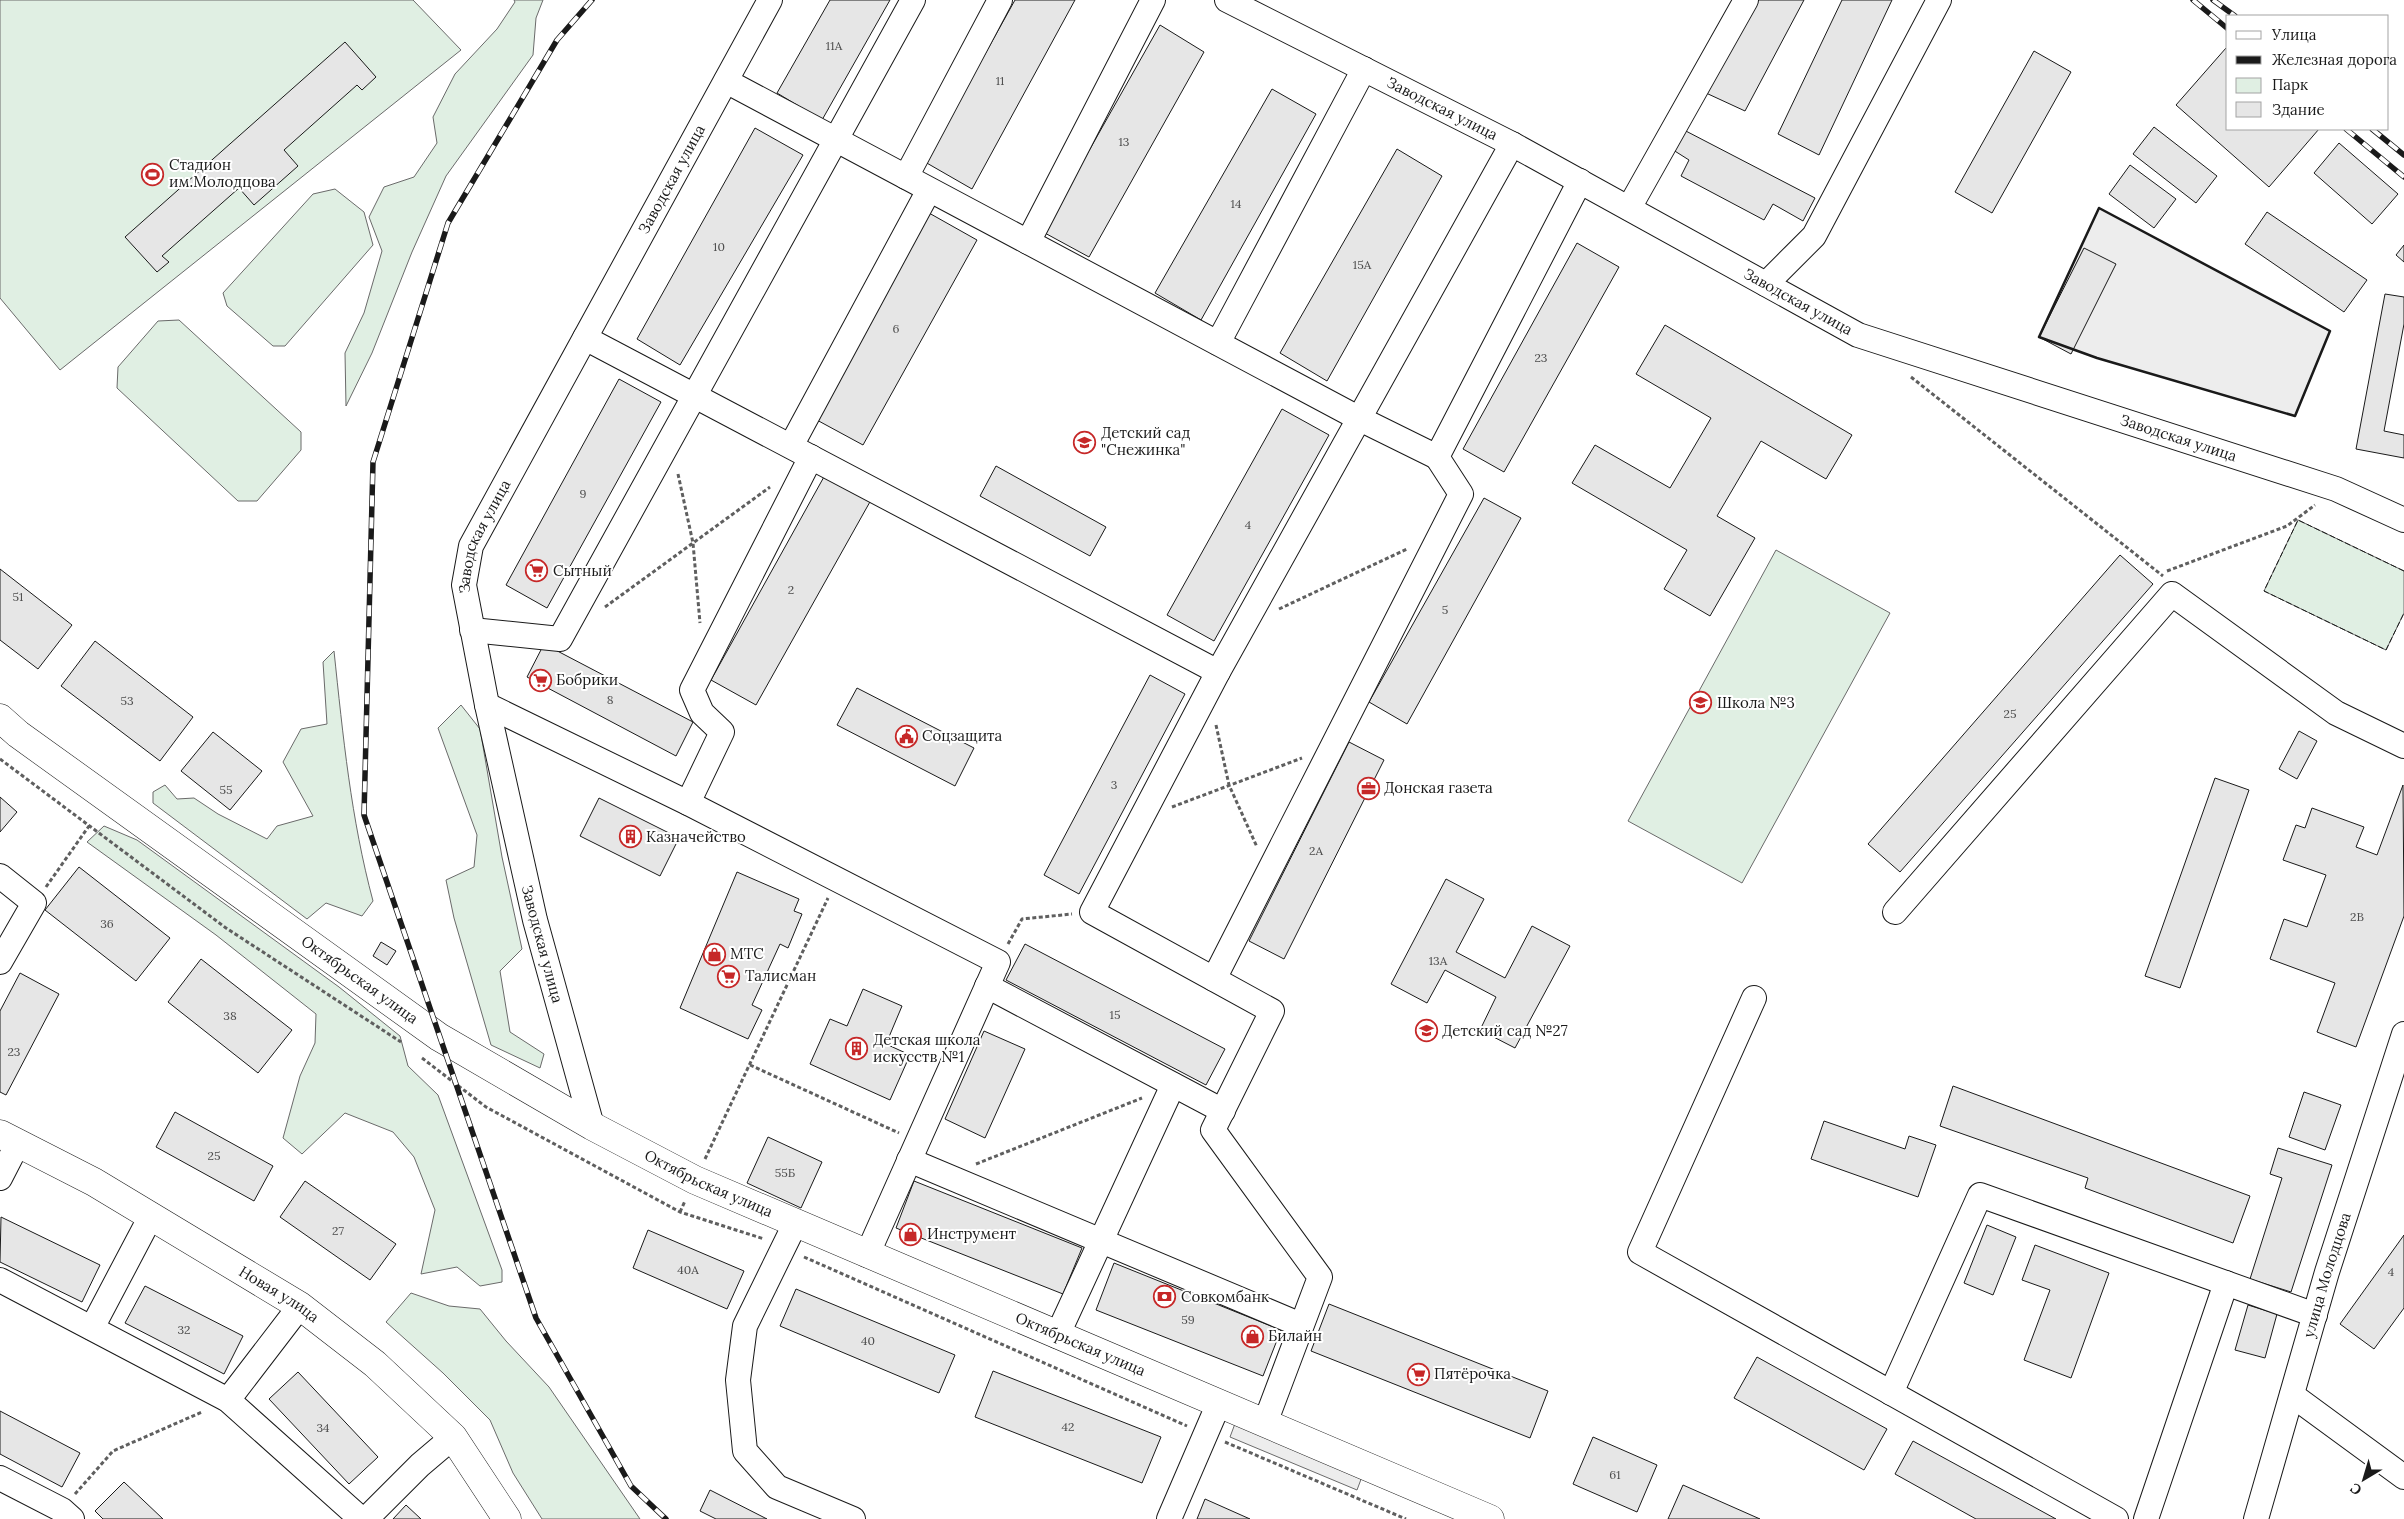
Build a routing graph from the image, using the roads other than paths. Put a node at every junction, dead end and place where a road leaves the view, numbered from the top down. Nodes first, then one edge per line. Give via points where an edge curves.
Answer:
1 (770, 0) edge
2 (913, 0) edge
3 (1000, 0) edge
4 (1153, 0) edge
5 (1227, 0) edge
6 (1746, 0) edge
7 (1939, 0) edge
8 (1364, 69) junction
9 (726, 81) junction
10 (836, 140) junction
11 (1512, 144) junction
12 (906, 177) junction
13 (1580, 181) junction
14 (930, 190) junction
15 (1629, 208) junction
16 (1028, 242) junction
17 (1766, 284) junction
18 (585, 338) junction
19 (1218, 343) junction
20 (695, 396) junction
21 (1360, 419) junction
22 (801, 452) junction
23 (1437, 456) junction
24 (2404, 520) edge
25 (472, 630) junction
26 (1214, 681) junction
27 (487, 705) junction
28 (0, 718) edge
29 (2404, 746) edge
30 (688, 803) junction
31 (0, 876) edge
32 (1895, 912) dead end
33 (0, 962) edge
34 (1214, 979) junction
35 (988, 986) junction
36 (1754, 998) dead end
37 (2404, 1034) edge
38 (2397, 1076) edge
39 (1173, 1085) junction
40 (1223, 1110) junction
41 (592, 1126) junction
42 (9, 1138) edge
43 (913, 1151) junction
44 (0, 1178) edge
45 (151, 1216) junction
46 (795, 1224) junction
47 (1100, 1242) junction
48 (867, 1254) junction
49 (0, 1280) edge
50 (2226, 1283) junction
51 (300, 1306) junction
52 (2315, 1315) junction
53 (1301, 1325) junction
54 (92, 1328) junction
55 (1057, 1336) junction
56 (1891, 1392) junction
57 (2292, 1395) junction
58 (228, 1400) junction
59 (1219, 1403) junction
60 (1265, 1423) junction
61 (453, 1437) junction
62 (2404, 1477) edge
63 (0, 1478) edge
64 (67, 1514) edge
65 (361, 1519) edge
66 (366, 1519) edge
67 (507, 1519) edge
68 (853, 1519) edge
69 (1169, 1519) edge
70 (1490, 1519) edge
71 (2116, 1519) edge
72 (2146, 1519) edge
73 (2256, 1519) edge

1 - 9 street, Заводская улица
2 - 10 street
3 - 12 street
4 - 16 street
5 - 8 street, Заводская улица
6 - 15 street
7 - 17 street via 1814,236
8 - 11 street, Заводская улица
8 - 19 street
9 - 10 street
9 - 18 street, Заводская улица
10 - 12 street
10 - 20 street
11 - 13 street, Заводская улица
11 - 21 street
12 - 14 street
13 - 15 street, Заводская улица
13 - 23 street
14 - 16 street
14 - 22 street
15 - 17 street, Заводская улица
16 - 19 street
17 - 24 street, Заводская улица via 1858,335 2336,489
18 - 20 street
18 - 25 street, Заводская улица via 471,546 464,585
19 - 21 street
20 - 22 street
20 - 25 street via 560,640
21 - 23 street
21 - 26 street
22 - 26 street
22 - 30 street via 692,690 702,714 722,732
23 - 34 street via 1461,494
25 - 27 street, Заводская улица
26 - 34 street via 1092,912
27 - 30 street
27 - 41 street, Заводская улица via 535,920
28 - 41 main road, Октябрьская улица via 26,740 439,1037
29 - 32 street via 2336,713 2172,594
30 - 35 street via 998,962
31 - 33 street via 34,903
34 - 40 street via 1272,1011
35 - 39 street
35 - 43 street
36 - 56 street via 1640,1252
37 - 38 street, улица Молодцова
38 - 52 street, улица Молодцова
39 - 40 street
39 - 47 street
40 - 53 street via 1213,1130 1320,1277
41 - 46 main road, Октябрьская улица via 695,1180
42 - 44 street
42 - 45 main road, Новая улица
43 - 47 street via 947,1176
43 - 48 street
45 - 51 main road, Новая улица
45 - 54 street
46 - 48 main road, Октябрьская улица
46 - 68 street via 745,1326 738,1380 745,1451 777,1487
47 - 53 street
47 - 55 street
48 - 55 main road, Октябрьская улица
49 - 54 street
50 - 52 street
50 - 56 street via 1980,1195
50 - 72 street
51 - 58 street
51 - 61 main road, Новая улица via 375,1364
52 - 57 street, улица Молодцова
53 - 60 street
54 - 58 street
55 - 59 main road, Октябрьская улица
56 - 71 street
57 - 62 street
57 - 73 street, улица Молодцова
58 - 65 street
59 - 60 main road, Октябрьская улица
59 - 69 street
60 - 70 main road, Октябрьская улица
61 - 66 street
61 - 67 main road, Новая улица
63 - 64 street

